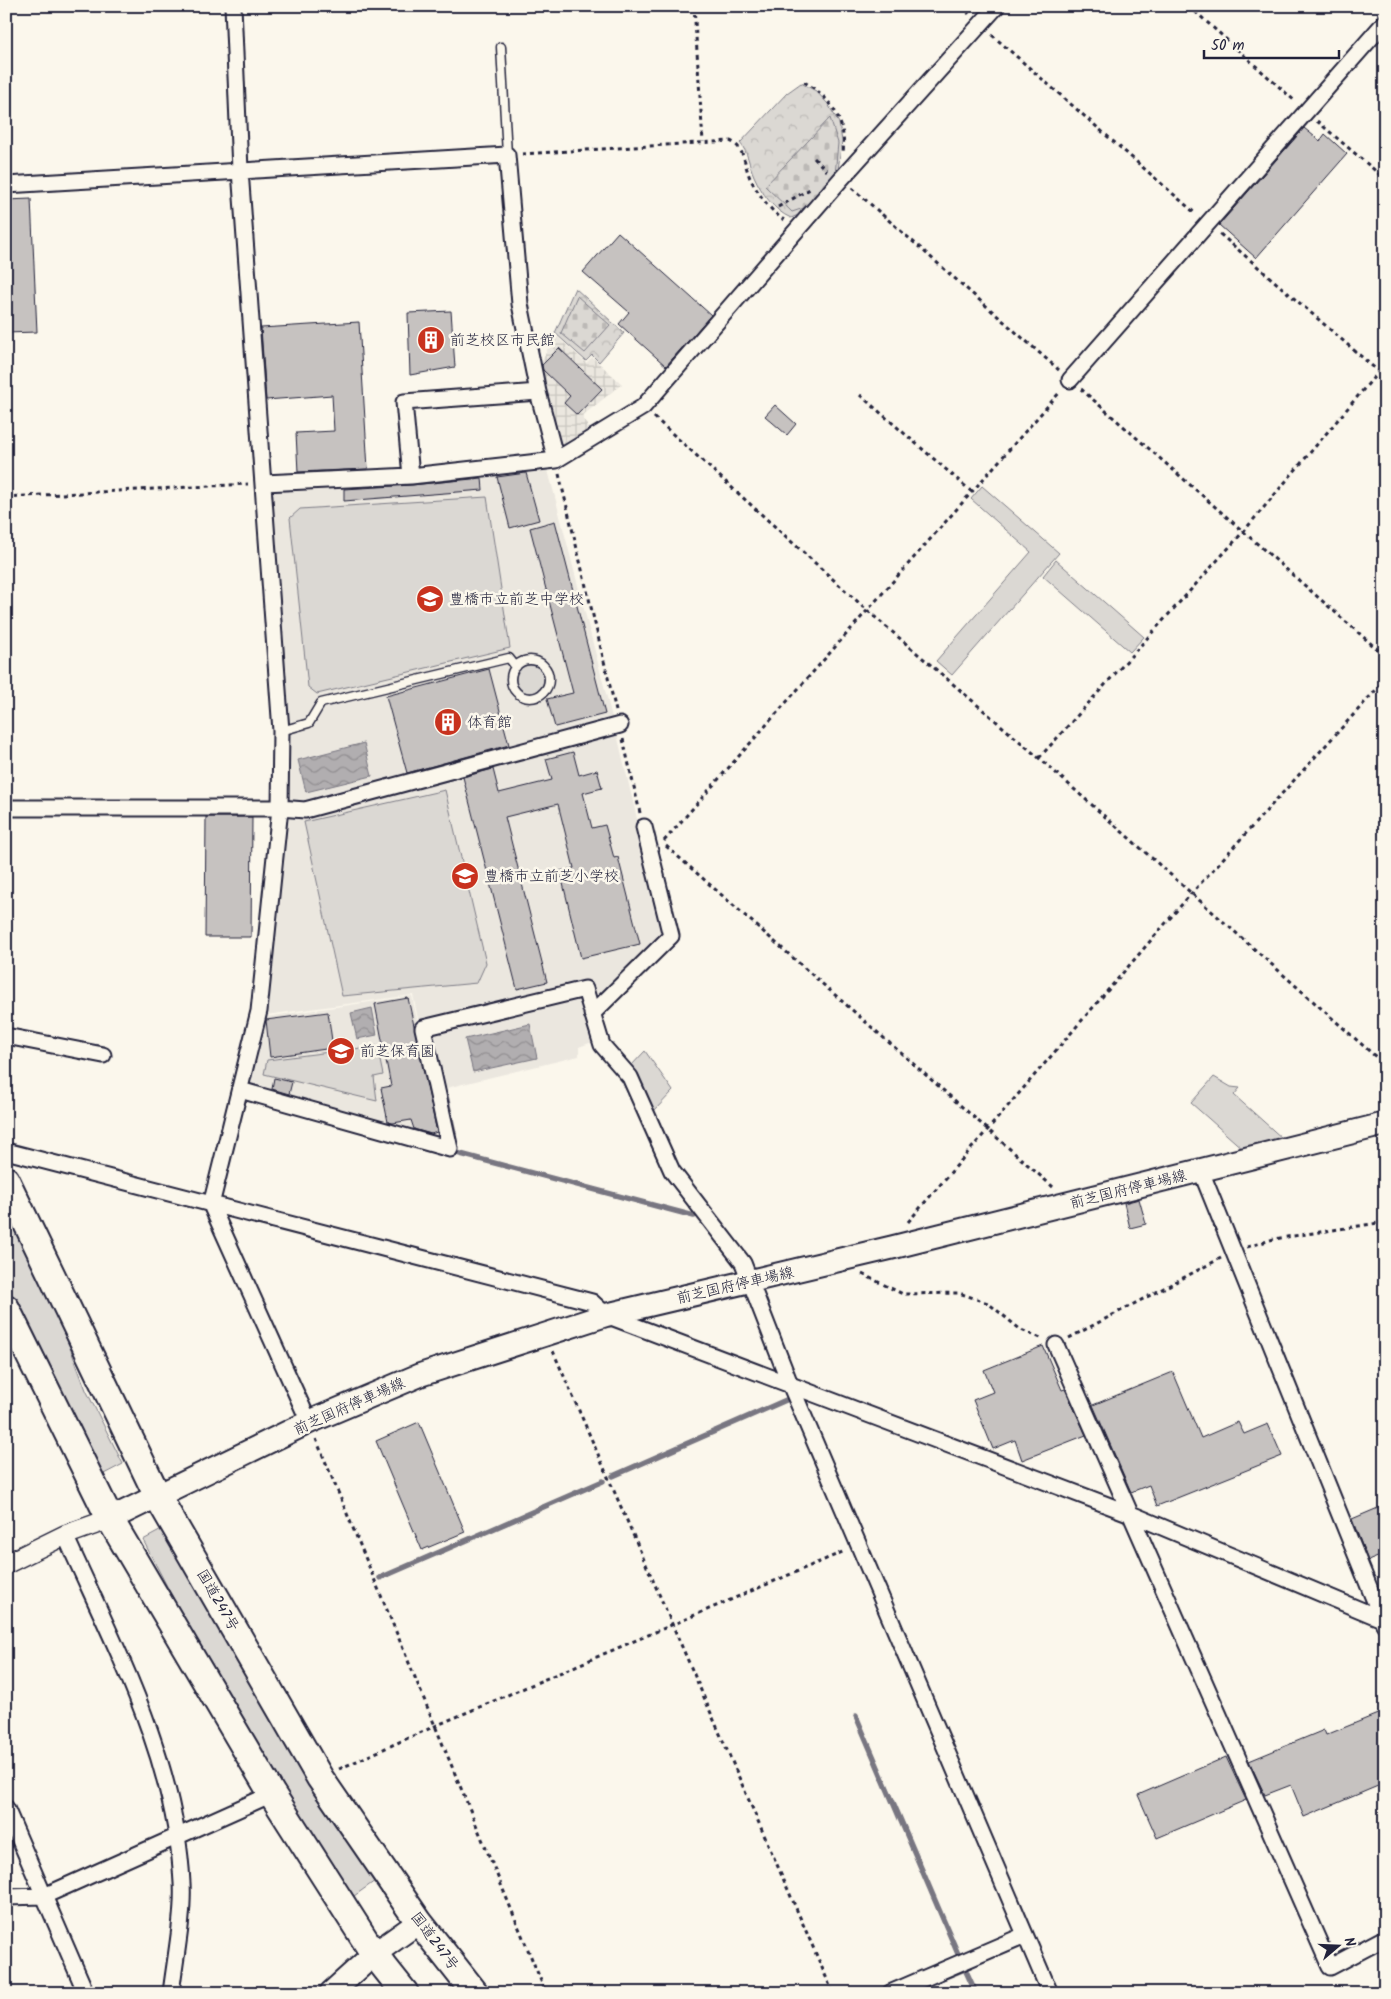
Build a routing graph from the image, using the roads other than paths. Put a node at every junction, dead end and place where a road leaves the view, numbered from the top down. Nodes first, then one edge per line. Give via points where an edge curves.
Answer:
1 (233, 6) edge
2 (997, 6) edge
3 (1385, 22) edge
4 (501, 47) dead end
5 (507, 155) junction
6 (240, 170) junction
7 (6, 185) edge
8 (1070, 380) road end
9 (538, 392) junction
10 (556, 460) junction
11 (411, 476) junction
12 (264, 483) junction
13 (516, 667) junction
14 (620, 725) road end
15 (281, 731) junction
16 (6, 808) edge
17 (280, 808) junction
18 (644, 827) road end
19 (592, 1014) junction
20 (6, 1036) edge
21 (102, 1055) dead end
22 (240, 1090) junction
23 (1385, 1124) edge
24 (6, 1151) edge
25 (1201, 1171) junction
26 (6, 1180) edge
27 (211, 1205) junction
28 (750, 1281) junction
29 (6, 1308) edge
30 (606, 1315) junction
31 (1056, 1345) road end
32 (790, 1384) junction
33 (309, 1422) junction
34 (158, 1497) junction
35 (1131, 1514) junction
36 (110, 1518) junction
37 (65, 1535) junction
38 (6, 1564) edge
39 (1384, 1622) edge
40 (272, 1794) junction
41 (6, 1808) edge
42 (177, 1838) junction
43 (44, 1896) junction
44 (6, 1897) edge
45 (419, 1922) junction
46 (1025, 1935) junction
47 (1385, 1938) edge
48 (374, 1954) junction
49 (86, 1993) edge
50 (171, 1993) edge
51 (331, 1993) edge
52 (405, 1993) edge
53 (475, 1993) edge
54 (890, 1993) edge
55 (1050, 1993) edge

1 - 6 street
2 - 10 street via 810,214 643,407
3 - 8 street
4 - 5 lane
5 - 6 street
5 - 9 street via 520,304
6 - 7 street
6 - 12 street
9 - 10 street
9 - 11 street via 404,402
10 - 11 street
11 - 12 street
12 - 15 street
13 - 13 lane via 512,681 519,694 529,698 544,692 549,677 542,664 531,660
13 - 15 lane via 509,658 320,703 309,723
14 - 17 street via 305,810
15 - 17 street
16 - 17 street
17 - 22 street via 259,1011
18 - 19 street via 671,936
19 - 22 street via 584,989 423,1028 450,1149
19 - 28 street via 602,1045 630,1077 672,1172 742,1263
20 - 21 street
22 - 27 street
23 - 25 main road, 前芝国府停車場線
24 - 27 street
25 - 28 main road, 前芝国府停車場線
25 - 39 street
26 - 34 highway, 国道247号
27 - 30 street via 592,1302
27 - 33 street
28 - 30 main road, 前芝国府停車場線
28 - 32 street
29 - 36 highway
30 - 32 street
30 - 33 main road, 前芝国府停車場線 via 420,1374
31 - 35 street
32 - 35 street
32 - 46 street
33 - 34 main road, 前芝国府停車場線
34 - 36 main road, 前芝国府停車場線
34 - 45 highway, 国道247号 via 320,1778
35 - 39 street
35 - 47 street via 1330,1967
36 - 37 street
36 - 40 highway
37 - 38 street
37 - 42 street via 146,1717 163,1773
40 - 42 street
40 - 48 highway
41 - 43 street
42 - 43 street
42 - 50 street via 182,1884
43 - 44 street
43 - 49 street
45 - 48 main road
45 - 53 highway, 国道247号
46 - 54 street
46 - 55 street
48 - 51 main road
48 - 52 highway

